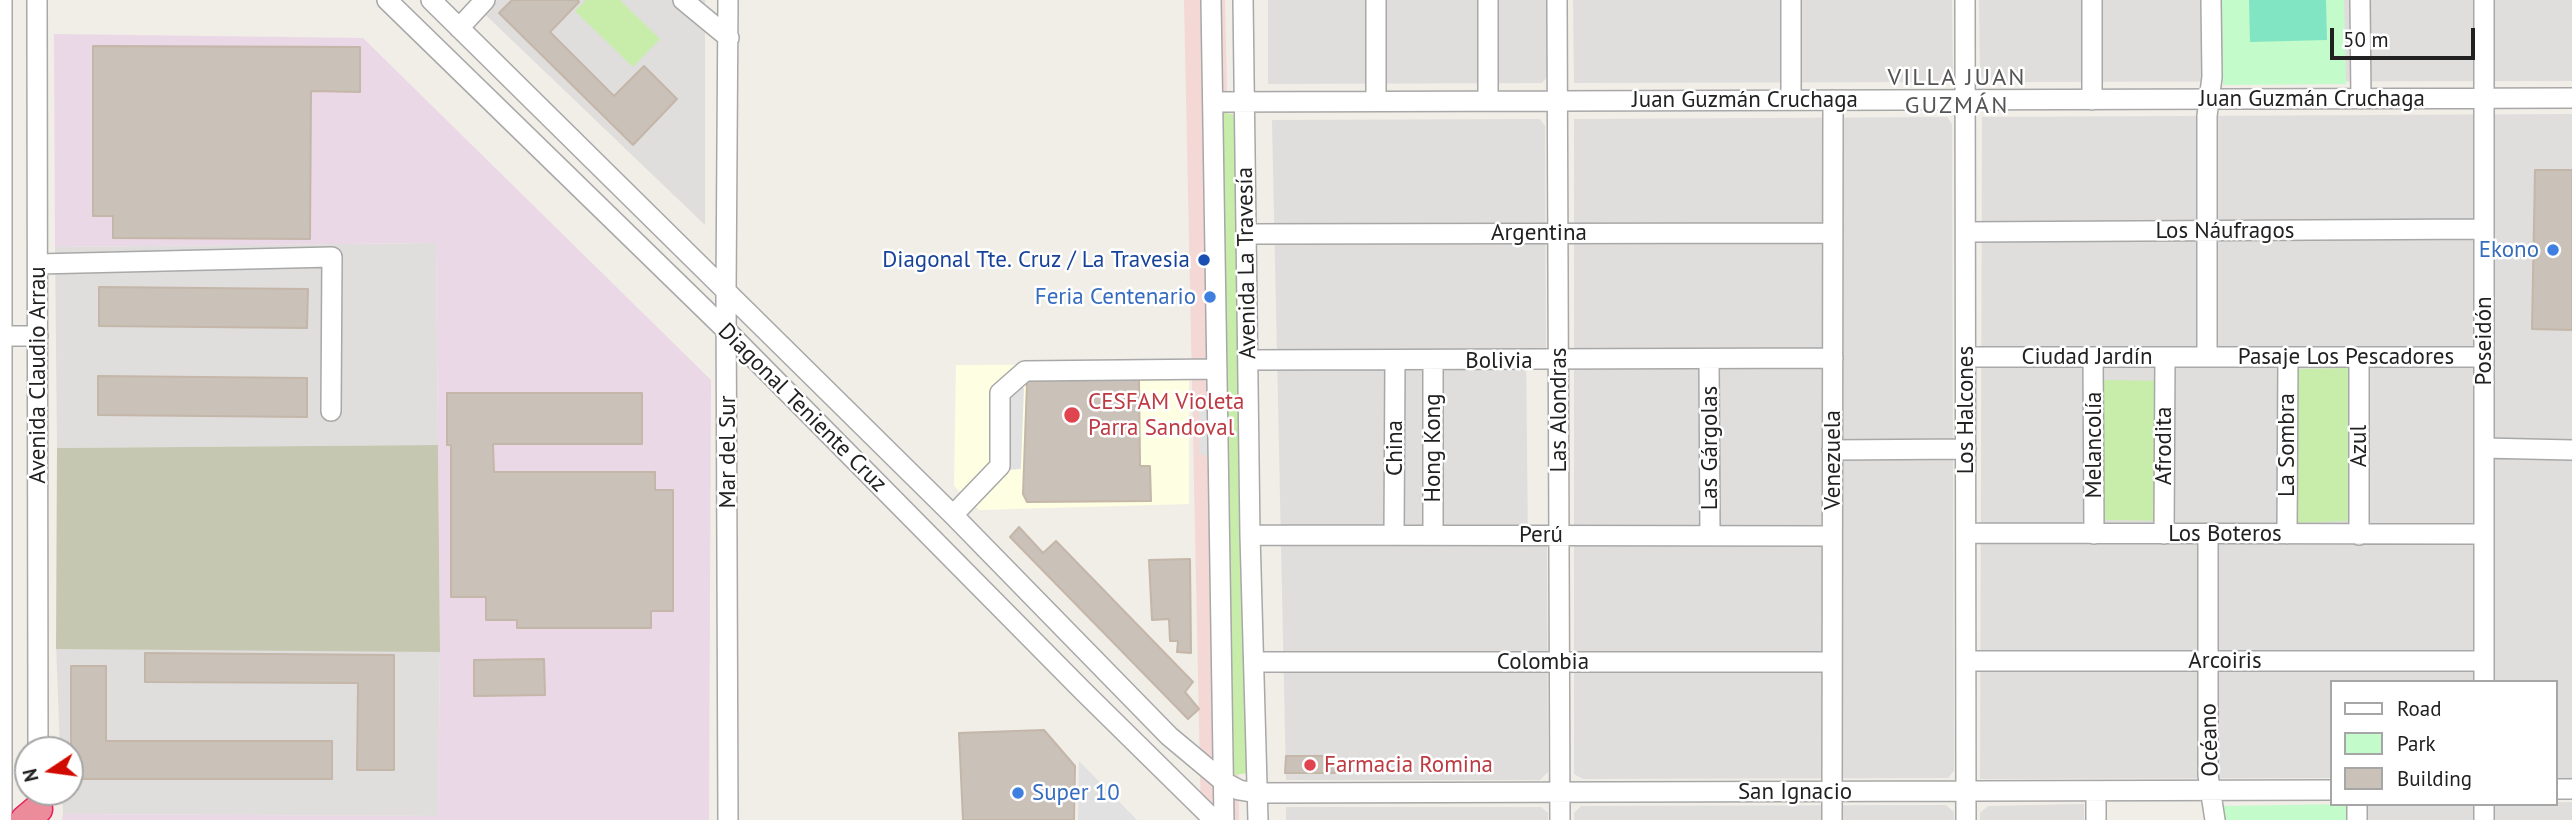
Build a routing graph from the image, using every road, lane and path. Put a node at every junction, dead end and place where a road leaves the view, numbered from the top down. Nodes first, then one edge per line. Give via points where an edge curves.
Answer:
1 (2, 0) edge
2 (37, 0) edge
3 (387, 0) edge
4 (432, 0) edge
5 (485, 0) edge
6 (683, 0) edge
7 (728, 0) edge
8 (1211, 0) edge
9 (1243, 0) edge
10 (1376, 0) edge
11 (1488, 0) edge
12 (1557, 0) edge
13 (1791, 0) edge
14 (1965, 0) edge
15 (2092, 0) edge
16 (2211, 0) edge
17 (2360, 0) edge
18 (2484, 0) edge
19 (459, 28) junction
20 (729, 38) junction
21 (2572, 98) edge
22 (2209, 99) junction
23 (2361, 99) junction
24 (2484, 99) junction
25 (1791, 100) junction
26 (1833, 100) junction
27 (1966, 100) junction
28 (2092, 100) junction
29 (1376, 101) junction
30 (1488, 101) junction
31 (1557, 101) junction
32 (1213, 102) junction
33 (1245, 102) junction
34 (2484, 229) junction
35 (2207, 231) junction
36 (1966, 232) junction
37 (1558, 233) junction
38 (1832, 233) junction
39 (1245, 234) junction
40 (38, 264) junction
41 (726, 293) junction
42 (728, 332) junction
43 (2, 336) edge
44 (38, 336) junction
45 (1966, 357) junction
46 (2094, 357) junction
47 (2165, 357) junction
48 (2207, 357) junction
49 (2288, 357) junction
50 (2358, 357) junction
51 (2484, 357) junction
52 (1833, 358) junction
53 (1709, 359) junction
54 (1249, 360) junction
55 (1395, 360) junction
56 (1433, 360) junction
57 (1558, 361) junction
58 (1217, 369) junction
59 (331, 411) dead end
60 (1966, 449) junction
61 (2484, 449) junction
62 (1832, 450) junction
63 (2572, 450) edge
64 (953, 515) junction
65 (1966, 533) junction
66 (2094, 534) junction
67 (2164, 534) junction
68 (2208, 534) junction
69 (2287, 534) junction
70 (2484, 534) junction
71 (1250, 535) junction
72 (1394, 535) junction
73 (1433, 535) junction
74 (1559, 535) junction
75 (2359, 535) junction
76 (1710, 536) junction
77 (1832, 536) junction
78 (1966, 661) junction
79 (2208, 661) junction
80 (2484, 661) junction
81 (1254, 662) junction
82 (1832, 662) junction
83 (1560, 663) junction
84 (2484, 680) edge
85 (38, 736) edge
86 (1224, 782) junction
87 (2212, 790) junction
88 (2330, 790) edge
89 (1966, 791) junction
90 (2096, 791) junction
91 (1560, 792) junction
92 (1832, 792) junction
93 (1257, 793) junction
94 (2, 820) edge
95 (728, 820) edge
96 (1214, 820) edge
97 (1224, 820) edge
98 (1258, 820) edge
99 (1560, 820) edge
100 (1832, 820) edge
101 (1966, 820) edge
102 (2096, 820) edge
103 (2215, 820) edge

1 - 43 street, Avenida Claudio Arrau
2 - 40 street, Avenida Claudio Arrau
3 - 42 street, Diagonal Teniente Cruz
4 - 19 street, Diagonal Teniente Cruz
5 - 19 street
6 - 20 street
7 - 20 street, Mar del Sur
8 - 32 street, Avenida La Travesía
9 - 33 street, Avenida La Travesía
10 - 29 street
11 - 30 street
12 - 31 street, Las Alondras
13 - 25 street
14 - 27 street, Los Halcones
15 - 28 street
16 - 22 street
17 - 23 street
18 - 24 street, Poseidón
19 - 41 street, Diagonal Teniente Cruz
20 - 41 street, Mar del Sur
21 - 24 street, Juan Guzmán Cruchaga
22 - 23 street, Juan Guzmán Cruchaga
22 - 28 street, Juan Guzmán Cruchaga
22 - 35 street
23 - 24 street, Juan Guzmán Cruchaga
24 - 34 street, Poseidón
25 - 26 street, Juan Guzmán Cruchaga
25 - 31 street, Juan Guzmán Cruchaga
26 - 27 street, Juan Guzmán Cruchaga
26 - 38 street, Venezuela
27 - 28 street, Juan Guzmán Cruchaga
27 - 36 street, Los Halcones
29 - 30 street, Juan Guzmán Cruchaga
29 - 33 street, Juan Guzmán Cruchaga
30 - 31 street, Juan Guzmán Cruchaga
31 - 37 street, Las Alondras
32 - 33 street, Juan Guzmán Cruchaga
32 - 58 street, Avenida La Travesía
33 - 39 street, Avenida La Travesía
34 - 35 street, Los Náufragos
34 - 51 street, Poseidón
35 - 36 street, Los Náufragos
35 - 48 street
36 - 45 street, Los Halcones
37 - 38 street, Argentina
37 - 39 street, Argentina
37 - 57 street, Las Alondras
38 - 52 street, Venezuela
39 - 54 street, Avenida La Travesía
40 - 44 street, Avenida Claudio Arrau
40 - 59 street via 332,257
41 - 42 street, Mar del Sur
41 - 64 street, Diagonal Teniente Cruz
42 - 95 street, Mar del Sur
42 - 96 street, Diagonal Teniente Cruz
43 - 44 street
43 - 94 street, Avenida Claudio Arrau
44 - 85 street, Avenida Claudio Arrau
45 - 46 street, Ciudad Jardín
45 - 60 street, Los Halcones
46 - 47 street, Ciudad Jardín
46 - 66 street, Melancolía
47 - 48 street, Ciudad Jardín
47 - 67 street, Afrodita
48 - 49 street, Pasaje Los Pescadores
49 - 50 street, Pasaje Los Pescadores
49 - 69 street, La Sombra
50 - 51 street, Pasaje Los Pescadores
50 - 75 street, Azul
51 - 61 street, Poseidón
52 - 53 street, Bolivia
52 - 62 street, Venezuela
53 - 57 street, Bolivia
53 - 76 street, Las Gárgolas
54 - 55 street, Bolivia
54 - 71 street, Avenida La Travesía
55 - 56 street, Bolivia
55 - 72 street, China
56 - 57 street, Bolivia
56 - 73 street, Hong Kong
57 - 74 street, Las Alondras
58 - 64 street via 1025,371 1000,393 1000,466
58 - 86 street, Avenida La Travesía
60 - 62 street
60 - 65 street, Los Halcones
61 - 63 street
61 - 70 street, Poseidón
62 - 77 street, Venezuela
64 - 86 street, Diagonal Teniente Cruz via 1169,736
65 - 66 street, Los Boteros
65 - 78 street, Los Halcones
66 - 67 street, Los Boteros
67 - 68 street, Los Boteros
68 - 69 street, Los Boteros
68 - 79 street, Océano
69 - 75 street, Los Boteros
70 - 75 street, Los Boteros
70 - 80 street, Poseidón
71 - 72 street, Perú
71 - 81 street, Avenida La Travesía
72 - 73 street, Perú
73 - 74 street, Perú
74 - 76 street, Perú
74 - 83 street, Las Alondras
76 - 77 street, Perú
77 - 82 street, Venezuela
78 - 79 street, Arcoiris
78 - 89 street, Los Halcones
79 - 80 street, Arcoiris
79 - 87 street, Océano via 2208,775
80 - 84 street, Poseidón
81 - 83 street, Colombia
81 - 93 street, Avenida La Travesía
82 - 83 street, Colombia
82 - 92 street, Venezuela
83 - 91 street, Las Alondras
86 - 93 street, Diagonal Teniente Cruz
86 - 97 street, Avenida La Travesía
87 - 88 street, San Ignacio
87 - 90 street, San Ignacio
87 - 103 street, Océano
89 - 90 street, San Ignacio
89 - 92 street, San Ignacio
89 - 101 street, Los Halcones
90 - 102 street
91 - 92 street, San Ignacio
91 - 93 street, San Ignacio
91 - 99 street, Las Alondras
92 - 100 street, Venezuela
93 - 98 street, Avenida La Travesía

